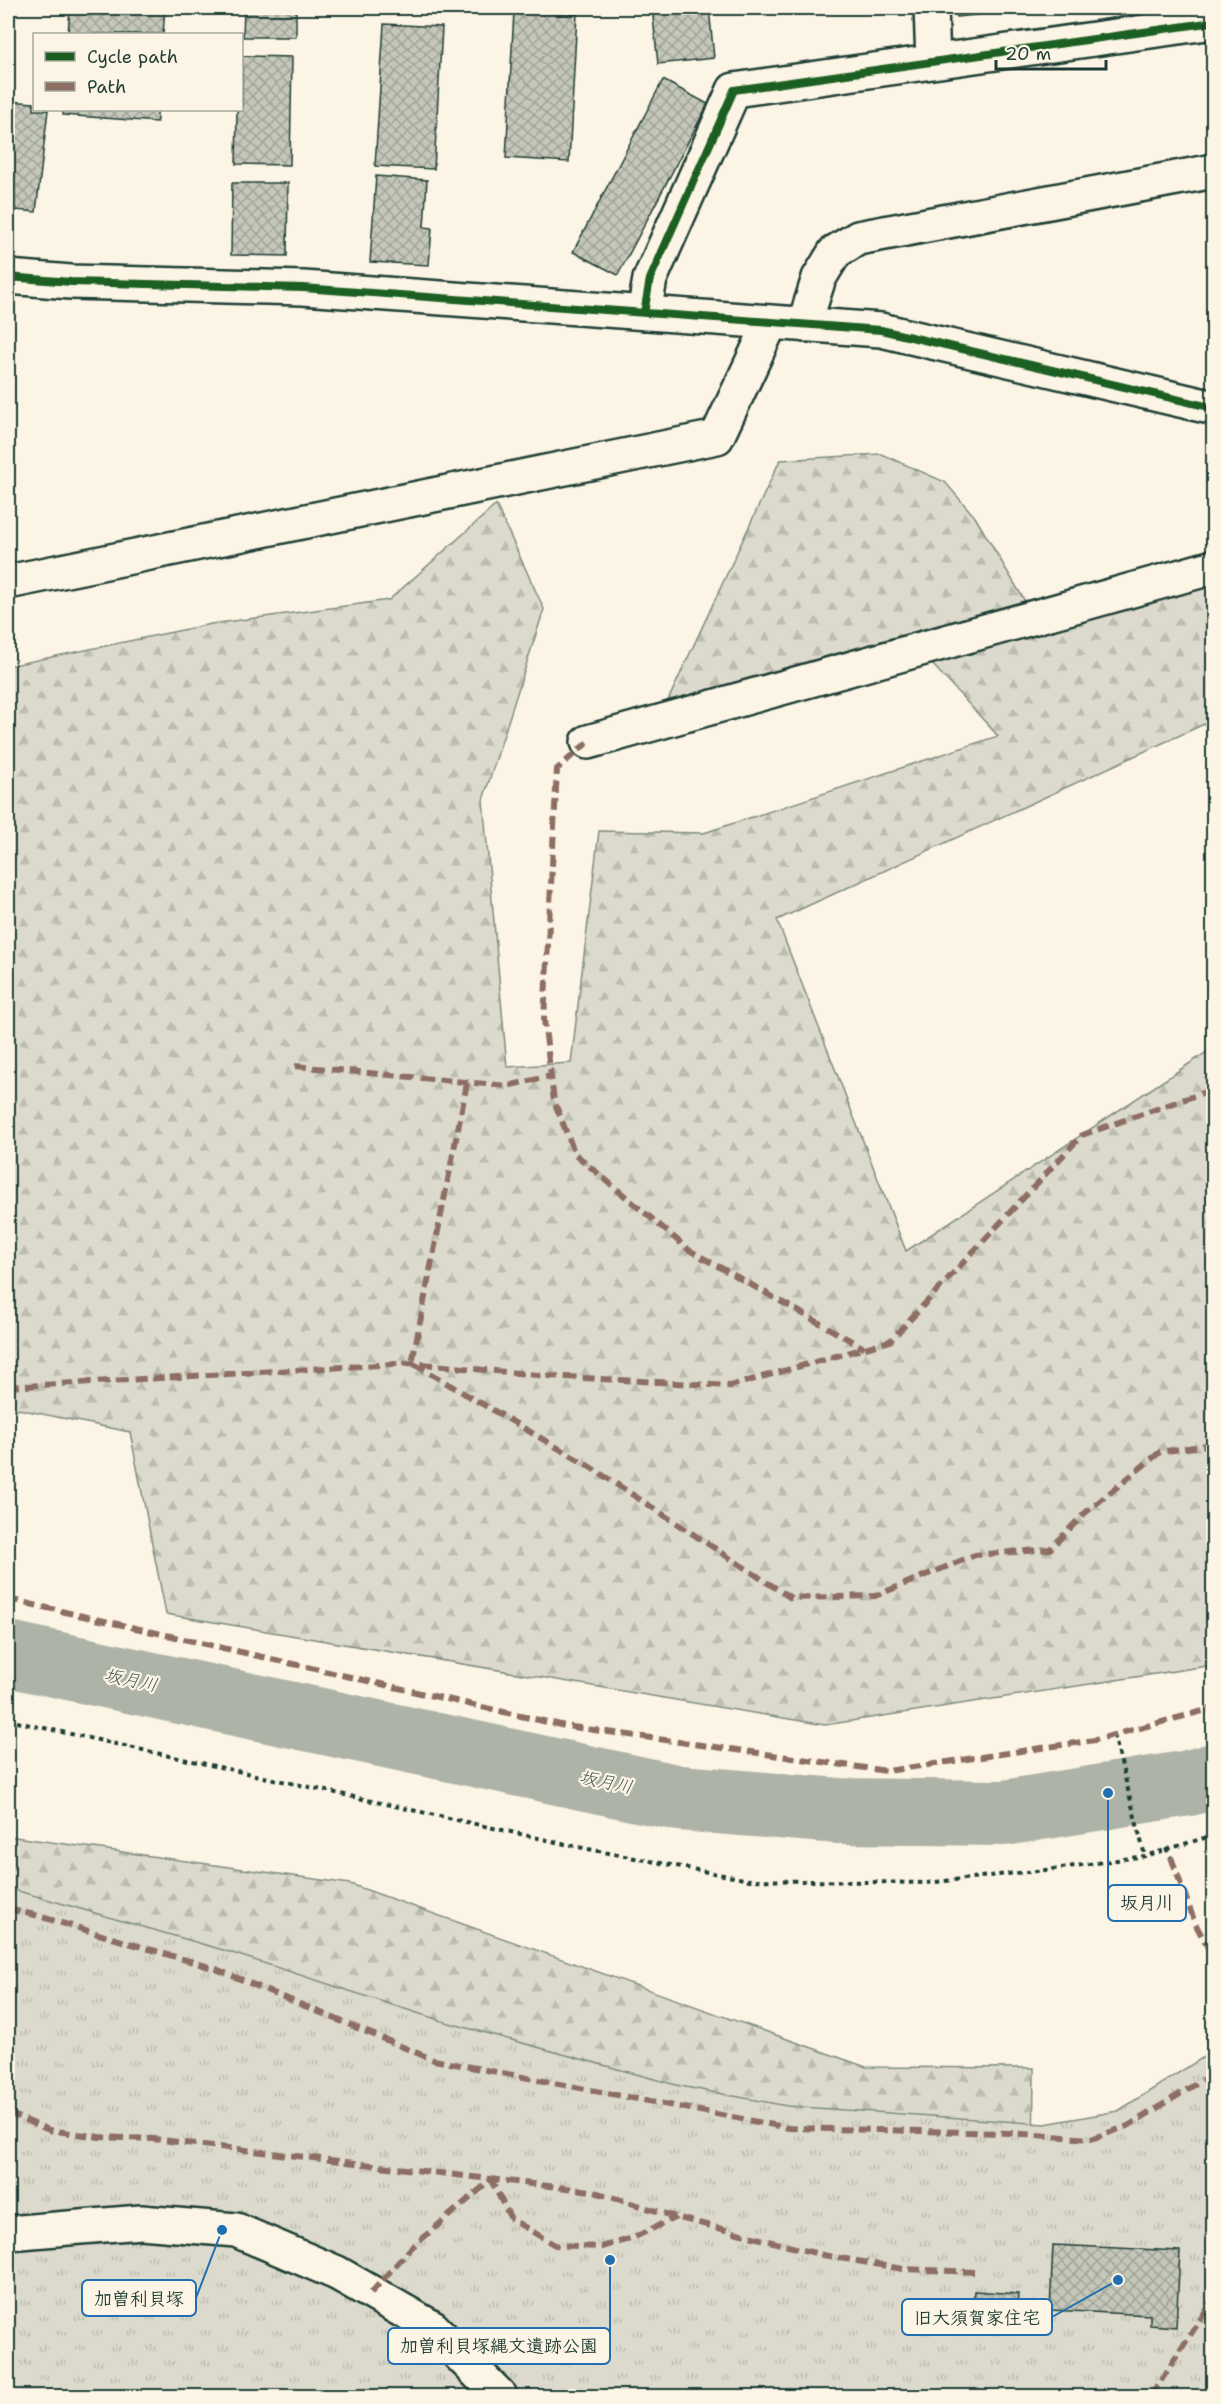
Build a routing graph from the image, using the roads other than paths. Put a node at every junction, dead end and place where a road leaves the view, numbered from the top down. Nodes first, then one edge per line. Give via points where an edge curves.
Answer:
1 (931, 8) edge
2 (1214, 22) edge
3 (933, 61) junction
4 (1214, 171) edge
5 (8, 277) edge
6 (644, 313) junction
7 (771, 322) junction
8 (804, 325) junction
9 (1214, 384) edge
10 (1164, 397) junction
11 (1214, 408) edge
12 (1214, 567) edge
13 (8, 582) edge
14 (588, 742) dead end
15 (8, 2233) edge
16 (500, 2397) edge

1 - 3 street
2 - 3 street
3 - 6 street via 734,90 650,279
4 - 8 street via 858,238 835,252 819,278
5 - 6 street via 303,288
6 - 7 street
7 - 8 street
7 - 13 street via 717,437
8 - 10 street via 881,330
9 - 10 street
10 - 11 street
12 - 14 street
15 - 16 street via 141,2222 236,2230 337,2273 433,2328

